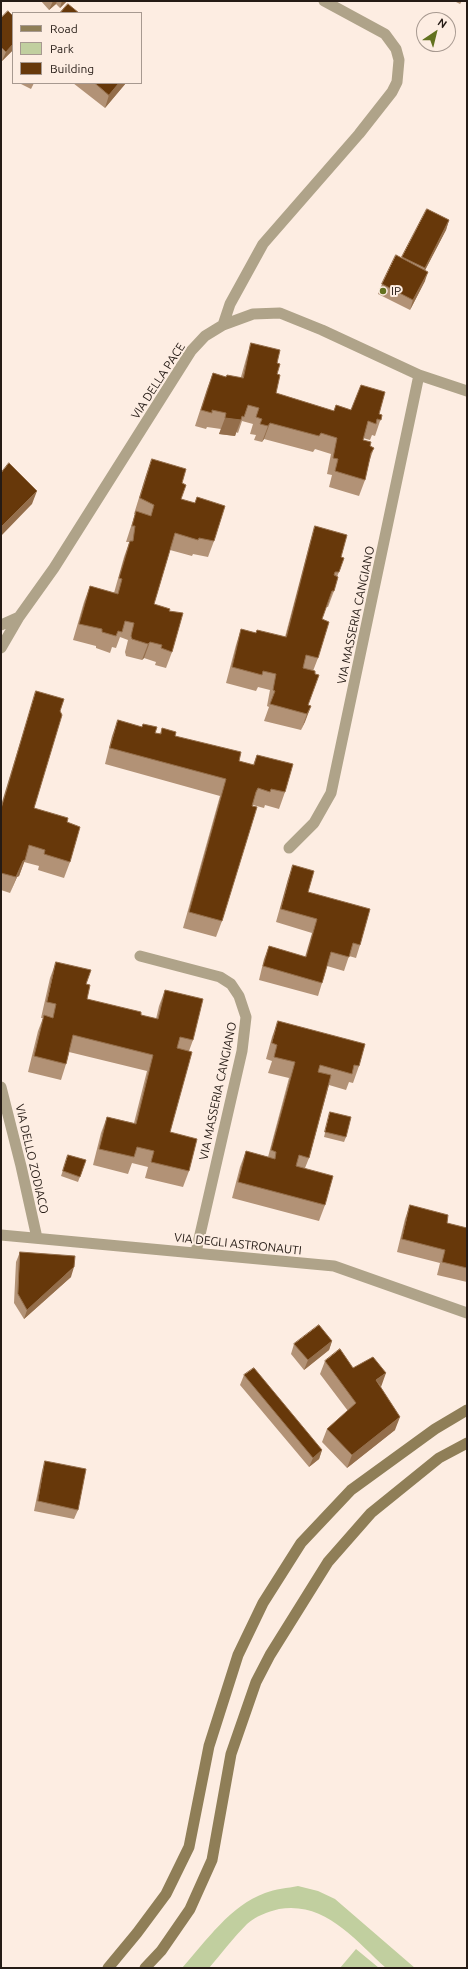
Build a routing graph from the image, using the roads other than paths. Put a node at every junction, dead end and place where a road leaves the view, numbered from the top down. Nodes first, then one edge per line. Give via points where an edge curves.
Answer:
1 (324, 1) edge
2 (223, 325) junction
3 (419, 375) junction
4 (467, 391) edge
5 (19, 617) junction
6 (1, 625) edge
7 (1, 648) edge
8 (289, 848) dead end
9 (140, 956) dead end
10 (1, 1087) edge
11 (1, 1235) edge
12 (37, 1238) junction
13 (196, 1252) junction
14 (466, 1313) edge
15 (467, 1410) edge
16 (467, 1443) edge
17 (108, 1968) edge
18 (145, 1968) edge

1 - 2 street via 385,34 396,49 399,60 397,82 359,134 263,244 230,304
2 - 3 street, VIA DELLA PACE via 253,314 280,314 322,330
2 - 5 street, VIA DELLA PACE via 205,336 191,352 54,568
3 - 4 street, VIA DELLA PACE
3 - 8 street, VIA MASSERIA CANGIANO via 331,793 314,823
5 - 6 street
5 - 7 street, VIA DELLA PACE
9 - 13 street, VIA MASSERIA CANGIANO via 220,977 231,984 239,996 246,1017 242,1051
10 - 12 street, VIA DELLO ZODIACO via 22,1166
11 - 12 street, VIA DEGLI ASTRONAUTI
12 - 13 street, VIA DEGLI ASTRONAUTI
13 - 14 street, VIA DEGLI ASTRONAUTI via 334,1266
15 - 17 main road via 423,1437 351,1490 301,1543 264,1604 238,1655 209,1746 189,1847 166,1894
16 - 18 main road via 439,1458 371,1513 328,1562 270,1654 256,1682 231,1754 212,1860 190,1909 162,1951

